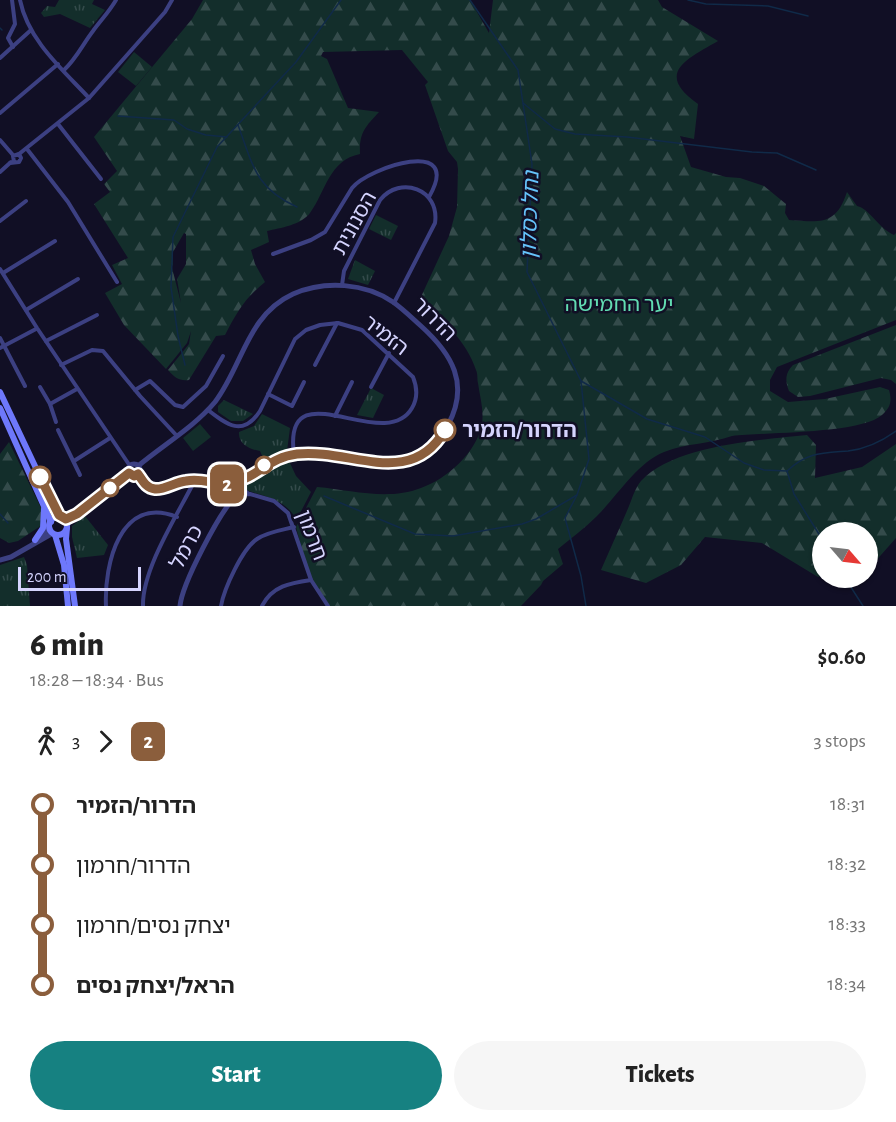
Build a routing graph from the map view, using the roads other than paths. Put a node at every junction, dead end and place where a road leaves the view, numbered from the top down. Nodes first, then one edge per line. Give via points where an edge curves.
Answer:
1 (12, 0) edge
2 (20, 0) edge
3 (116, 0) edge
4 (172, 0) edge
5 (32, 30) junction
6 (13, 47) junction
7 (0, 58) edge
8 (58, 64) junction
9 (64, 70) junction
10 (89, 98) junction
11 (0, 113) edge
12 (58, 124) junction
13 (0, 140) edge
14 (27, 149) junction
15 (16, 158) junction
16 (0, 172) edge
17 (101, 179) dead end
18 (429, 197) junction
19 (26, 201) dead end
20 (0, 221) edge
21 (55, 241) dead end
22 (273, 254) dead end
23 (2, 271) edge
24 (78, 279) dead end
25 (117, 282) dead end
26 (342, 285) junction
27 (394, 303) junction
28 (26, 310) junction
29 (97, 315) dead end
30 (338, 323) junction
31 (37, 328) junction
32 (0, 338) edge
33 (46, 341) junction
34 (2, 347) edge
35 (389, 353) junction
36 (223, 356) dead end
37 (315, 364) dead end
38 (61, 365) junction
39 (304, 382) dead end
40 (352, 382) dead end
41 (25, 386) dead end
42 (40, 387) dead end
43 (370, 387) dead end
44 (77, 388) junction
45 (135, 390) junction
46 (0, 392) edge
47 (268, 394) junction
48 (50, 404) junction
49 (0, 408) edge
50 (207, 410) junction
51 (335, 416) junction
52 (56, 422) dead end
53 (58, 430) dead end
54 (177, 436) junction
55 (110, 438) junction
56 (294, 455) junction
57 (74, 461) junction
58 (130, 465) junction
59 (138, 466) junction
60 (129, 473) junction
61 (80, 474) dead end
62 (138, 474) junction
63 (245, 479) junction
64 (195, 480) junction
65 (232, 482) junction
66 (218, 485) junction
67 (241, 487) junction
68 (228, 492) junction
69 (250, 494) junction
70 (237, 495) junction
71 (43, 503) junction
72 (227, 506) junction
73 (177, 517) junction
74 (65, 523) junction
75 (294, 527) junction
76 (52, 529) junction
77 (35, 540) junction
78 (11, 557) junction
79 (0, 560) edge
80 (311, 580) junction
81 (68, 606) edge
82 (75, 606) edge
83 (106, 606) edge
84 (143, 606) edge
85 (180, 606) edge
86 (220, 606) edge
87 (262, 606) edge
88 (328, 606) edge

1 - 6 street via 15,24 8,38
2 - 5 street
3 - 9 street
4 - 10 street
5 - 6 street
5 - 8 street
6 - 7 street
8 - 9 street
8 - 11 street
9 - 10 street
10 - 12 street
12 - 14 street
12 - 17 street
13 - 15 street
14 - 15 street
14 - 25 street via 68,201
15 - 16 street
18 - 22 street via 438,175 426,162 411,161 369,175 352,188 325,232
18 - 26 street, הסנונית via 408,188 395,189 383,196 345,271
18 - 27 street via 436,209 435,223
19 - 20 street
21 - 23 street
23 - 28 street
24 - 28 street
26 - 27 street, הדרור via 375,292
26 - 50 street, הדרור via 304,290 268,311 254,328 226,384
27 - 56 street, הדרור via 444,348 454,367 457,400 444,433 423,453 397,463 329,454
28 - 31 street
29 - 33 street
30 - 35 street, הזמיר via 362,330
30 - 37 street
30 - 47 street, הזמיר via 312,327 295,339
31 - 33 street
31 - 34 street
32 - 34 street
33 - 38 street
34 - 41 street
35 - 43 street
35 - 51 street, הזמיר via 416,383 417,399 410,412 397,422 383,424
36 - 45 street via 206,386 183,407 175,405 150,381
38 - 44 street
38 - 45 street via 100,349
39 - 47 street via 292,405
40 - 51 street
42 - 48 street
44 - 48 street
44 - 55 street
45 - 54 street
46 - 74 main road
47 - 50 street, הזמיר via 247,425 230,426
48 - 52 street
49 - 71 main road
50 - 54 street, הדרור
51 - 56 street, הזמיר via 309,413 299,420 293,436
53 - 57 street
54 - 59 street, הדרור
55 - 57 street
55 - 58 street
56 - 63 street, הדרור via 268,463
57 - 61 street
58 - 59 street
58 - 60 street
59 - 62 street
60 - 62 street
60 - 74 street
62 - 64 street via 154,489
63 - 65 street, הדרור
63 - 67 street, הדרור
64 - 66 street
64 - 73 street
65 - 66 street
65 - 67 street
65 - 68 street, כרמל via 227,486
66 - 68 street
67 - 69 street, חרמון
67 - 70 street, הדרור
68 - 70 street
68 - 72 street, כרמל
69 - 70 street, חרמון
69 - 75 street, חרמון via 283,507
70 - 72 street, כרמל
71 - 76 main road
71 - 77 main road via 43,528
72 - 85 street, כרמל via 187,580
73 - 83 street via 146,513 126,528 109,563
73 - 84 street via 147,576
74 - 76 main road via 54,518
74 - 76 main road via 61,535
74 - 82 main road
75 - 80 street, חרמון
75 - 86 street via 265,535 253,543
76 - 77 street
76 - 78 street
76 - 81 main road via 61,552
77 - 78 street
78 - 79 street
80 - 87 street via 281,587
80 - 88 street, חרמון

